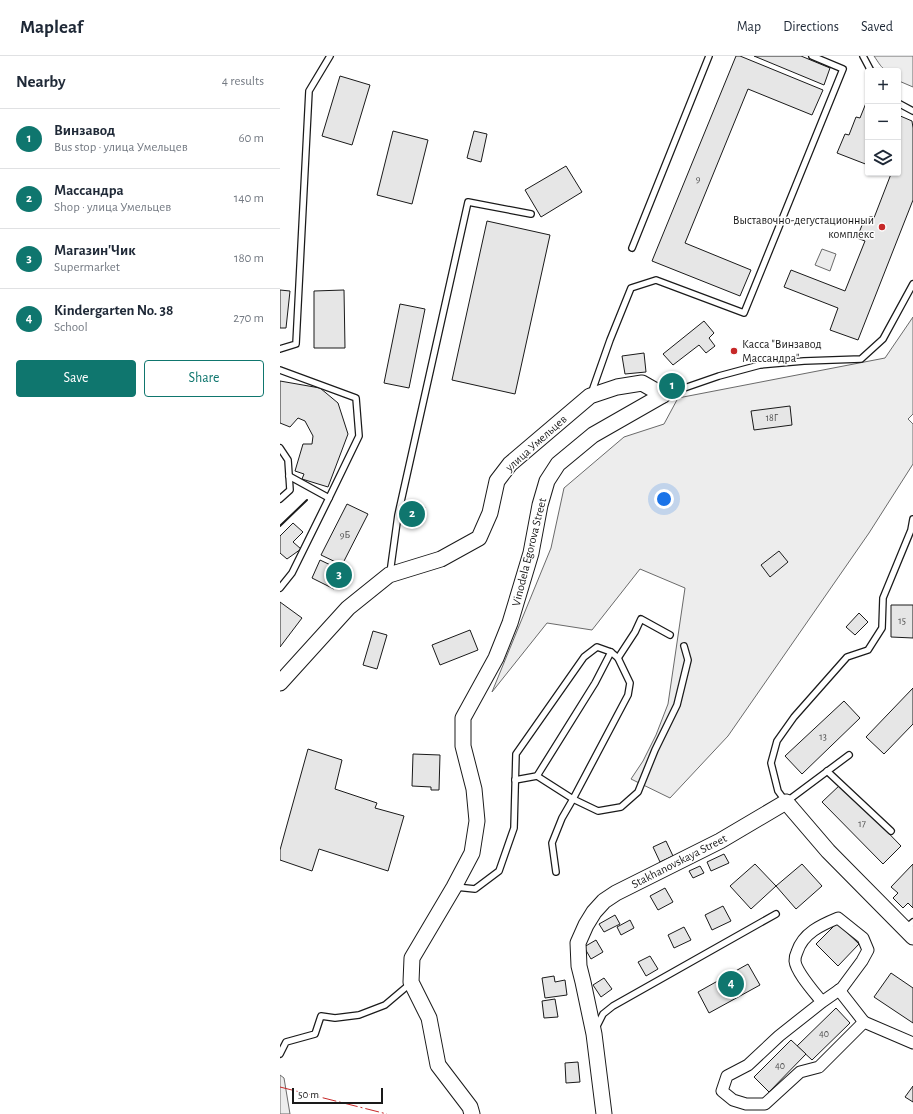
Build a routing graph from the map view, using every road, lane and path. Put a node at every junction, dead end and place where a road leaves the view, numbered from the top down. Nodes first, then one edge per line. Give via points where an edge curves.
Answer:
1 (330, 56) edge
2 (709, 56) edge
3 (812, 56) edge
4 (863, 56) edge
5 (869, 68) edge
6 (900, 104) edge
7 (913, 111) edge
8 (530, 214) dead end
9 (632, 248) dead end
10 (913, 284) edge
11 (280, 349) edge
12 (280, 370) edge
13 (664, 395) junction
14 (590, 396) junction
15 (280, 448) edge
16 (289, 476) junction
17 (329, 498) junction
18 (280, 499) edge
19 (913, 519) edge
20 (389, 575) junction
21 (280, 588) edge
22 (670, 634) dead end
23 (684, 646) dead end
24 (611, 652) junction
25 (618, 658) junction
26 (280, 683) edge
27 (848, 755) dead end
28 (827, 772) junction
29 (536, 776) junction
30 (515, 780) junction
31 (573, 799) junction
32 (786, 802) junction
33 (891, 831) dead end
34 (556, 872) dead end
35 (454, 887) junction
36 (776, 914) dead end
37 (910, 929) edge
38 (411, 982) junction
39 (839, 990) junction
40 (822, 1002) junction
41 (864, 1022) junction
42 (594, 1034) junction
43 (913, 1043) edge
44 (280, 1054) edge
45 (472, 1114) edge
46 (604, 1114) edge

1 - 11 lane via 309,91 296,344
2 - 9 lane
3 - 14 lane via 844,69 744,313 656,280 631,288
4 - 5 lane
6 - 7 lane
8 - 20 lane via 468,202 398,515
10 - 13 lane, Vinodela Egorova Street via 883,338 861,359 760,365
12 - 17 lane via 356,398 359,436
13 - 14 main road, улица Умельцев via 642,382
13 - 35 main road, Vinodela Egorova Street via 592,435 558,464 547,481 531,553 510,623 496,658 463,718 463,746 474,789 477,821 472,853
14 - 20 main road, улица Умельцев via 510,464 497,481 490,512 479,538 441,559
15 - 16 lane via 288,460
16 - 17 lane
16 - 18 lane via 290,490
17 - 21 lane via 292,573
19 - 32 lane via 884,598 882,628 868,650 846,657 777,740 771,763 778,791
20 - 26 main road, улица Умельцев via 348,608
22 - 25 lane via 641,619
23 - 31 lane via 688,660 677,705 638,792 621,807 598,811
24 - 25 lane
24 - 29 lane via 595,683
24 - 30 lane via 597,647 584,657 516,754
25 - 31 lane via 630,683 628,695
27 - 28 lane
28 - 32 lane
28 - 33 lane
29 - 30 lane
29 - 31 lane
30 - 35 lane via 514,828 499,871 475,889
31 - 34 lane via 552,843
32 - 37 main road via 828,851
32 - 42 main road, Stakhanovskaya Street via 720,841 616,893 594,912 578,943 579,966
35 - 38 main road, Vinodela Egorova Street via 412,958
36 - 42 lane via 613,1006 603,1014
38 - 44 lane via 385,1005 360,1016 322,1016 315,1034 286,1042
38 - 45 main road, Vinodela Egorova Street via 429,1018 438,1065 470,1107
39 - 40 street
39 - 40 street via 868,950 863,938 838,918 820,926 805,937 795,961 799,972
39 - 41 street
40 - 41 street via 748,1065 727,1076 722,1091 733,1100 746,1104 766,1104 800,1072 820,1067
41 - 43 street
42 - 46 main road, Stakhanovskaya Street

